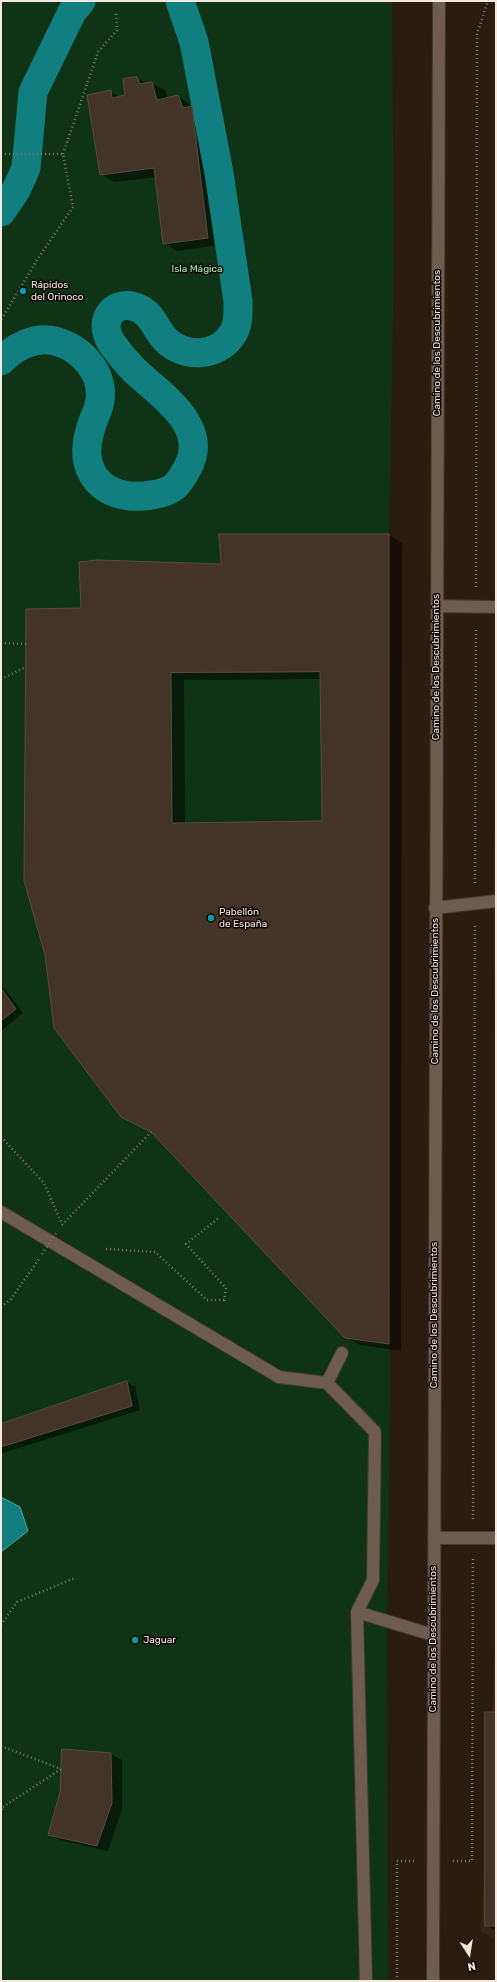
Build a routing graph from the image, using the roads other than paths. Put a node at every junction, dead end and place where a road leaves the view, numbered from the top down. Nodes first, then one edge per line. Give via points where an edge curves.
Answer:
1 (439, 1) edge
2 (437, 606) junction
3 (496, 607) edge
4 (496, 901) edge
5 (436, 908) junction
6 (1, 1212) edge
7 (342, 1353) dead end
8 (327, 1383) junction
9 (434, 1538) junction
10 (496, 1538) edge
11 (356, 1612) junction
12 (433, 1635) junction
13 (366, 1981) edge
14 (432, 1981) edge

1 - 2 street, Camino de los Descubrimientos
2 - 3 street
2 - 5 street, Camino de los Descubrimientos
4 - 5 street
5 - 9 street, Camino de los Descubrimientos
6 - 8 street via 279,1377
7 - 8 street
8 - 11 street via 375,1432 373,1580
9 - 10 street
9 - 12 street, Camino de los Descubrimientos
11 - 12 street
11 - 13 street
12 - 14 street, Camino de los Descubrimientos

